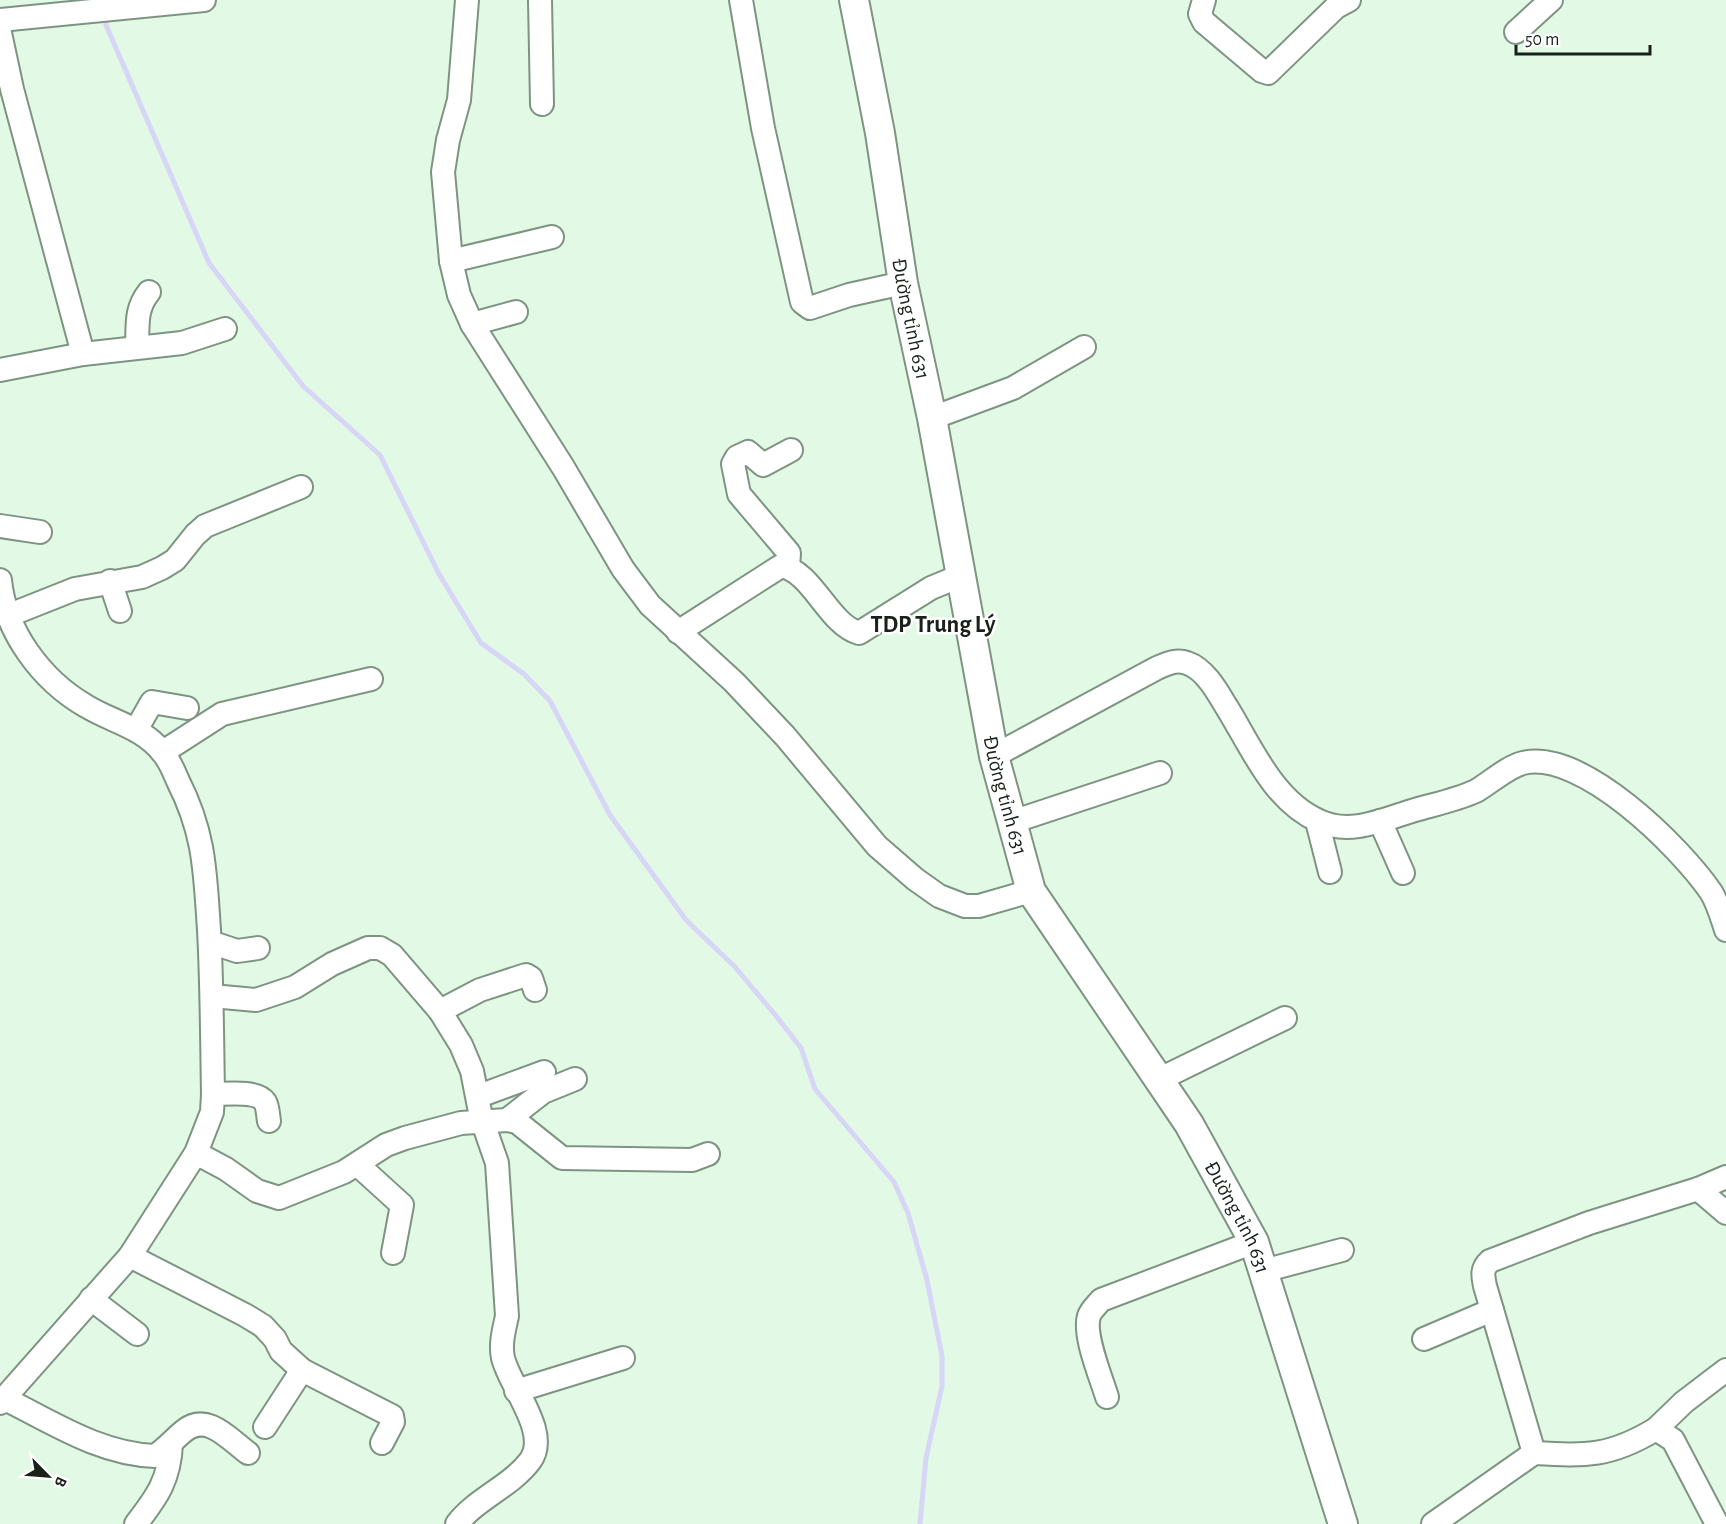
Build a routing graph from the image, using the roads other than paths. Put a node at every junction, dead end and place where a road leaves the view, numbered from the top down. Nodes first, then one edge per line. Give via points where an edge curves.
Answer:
1 (204, 0) edge
2 (467, 0) edge
3 (540, 0) edge
4 (741, 0) edge
5 (854, 0) edge
6 (1204, 0) edge
7 (1349, 0) edge
8 (1551, 0) edge
9 (0, 20) edge
10 (0, 33) edge
11 (1516, 33) dead end
12 (542, 104) dead end
13 (552, 237) dead end
14 (451, 261) junction
15 (903, 283) junction
16 (149, 292) dead end
17 (516, 312) dead end
18 (471, 324) junction
19 (225, 329) dead end
20 (137, 347) junction
21 (1084, 347) dead end
22 (83, 354) junction
23 (0, 370) edge
24 (932, 418) junction
25 (791, 450) dead end
26 (301, 487) dead end
27 (0, 526) edge
28 (40, 532) dead end
29 (788, 567) junction
30 (960, 576) junction
31 (110, 581) junction
32 (2, 597) edge
33 (120, 611) dead end
34 (678, 632) junction
35 (371, 680) dead end
36 (187, 708) dead end
37 (136, 730) junction
38 (163, 752) junction
39 (994, 756) junction
40 (1160, 773) dead end
41 (1317, 821) junction
42 (1380, 821) junction
43 (1012, 822) junction
44 (1330, 872) dead end
45 (1403, 873) dead end
46 (1031, 891) junction
47 (1726, 930) edge
48 (210, 942) junction
49 (258, 948) dead end
50 (535, 990) dead end
51 (212, 996) junction
52 (440, 1011) junction
53 (1285, 1018) dead end
54 (544, 1072) dead end
55 (575, 1079) dead end
56 (1158, 1080) junction
57 (213, 1094) junction
58 (479, 1096) junction
59 (507, 1120) junction
60 (269, 1121) dead end
61 (483, 1122) junction
62 (196, 1153) junction
63 (708, 1154) dead end
64 (357, 1165) junction
65 (1726, 1177) edge
66 (1698, 1189) junction
67 (1726, 1213) edge
68 (1254, 1242) junction
69 (1342, 1250) dead end
70 (393, 1253) dead end
71 (130, 1256) junction
72 (1263, 1271) junction
73 (91, 1299) junction
74 (1491, 1310) junction
75 (137, 1334) dead end
76 (1424, 1339) dead end
77 (623, 1358) dead end
78 (302, 1370) junction
79 (1726, 1370) edge
80 (516, 1390) junction
81 (1107, 1397) dead end
82 (1, 1401) edge
83 (265, 1426) dead end
84 (1656, 1429) junction
85 (171, 1443) junction
86 (382, 1443) dead end
87 (248, 1453) dead end
88 (1534, 1453) junction
89 (136, 1524) edge
90 (457, 1524) edge
91 (1343, 1524) edge
92 (1434, 1524) edge
93 (1717, 1524) edge

1 - 9 street
2 - 14 street via 459,100 443,172
3 - 12 street
4 - 15 street via 763,128 802,302 810,308
5 - 15 main road, Đường tỉnh 631
6 - 7 street via 1200,14 1204,22 1268,73 1336,7
8 - 11 street
10 - 22 street
13 - 14 street
14 - 18 street
15 - 24 main road, Đường tỉnh 631
16 - 20 street via 136,319
17 - 18 street
18 - 34 street via 623,569 650,605
19 - 20 street via 182,343
20 - 22 street
21 - 24 street via 1013,388
22 - 23 street
24 - 30 main road, Đường tỉnh 631
25 - 29 street via 763,465 748,452 733,464 739,494 785,547 790,560
26 - 31 street via 205,526 175,560 162,568 142,577
27 - 28 street
29 - 30 street via 845,626 859,633 931,588
29 - 34 street via 773,569
30 - 39 main road, Đường tỉnh 631
31 - 32 street
31 - 33 street
32 - 37 street via 15,635 61,688 86,706
34 - 46 street via 734,682 877,846 915,879 939,896 965,906 979,906
35 - 38 street via 222,714
36 - 37 street via 152,702
37 - 38 street
38 - 48 street via 201,838 207,871
39 - 41 street via 1157,668 1186,662 1215,688 1278,789
39 - 43 main road, Đường tỉnh 631
40 - 43 street
41 - 42 street via 1335,827
41 - 44 street
42 - 45 street
42 - 47 street via 1449,802 1522,763 1572,771 1624,803 1661,833 1712,893
43 - 46 main road, Đường tỉnh 631
46 - 56 main road, Đường tỉnh 631
48 - 49 street via 237,951
48 - 51 street
50 - 52 street via 526,975 480,990
51 - 52 street via 256,1000 278,995 348,956 380,948 392,955
51 - 57 street
52 - 58 street via 461,1045
53 - 56 street
54 - 58 street
55 - 59 street via 543,1092
56 - 68 main road, Đường tỉnh 631 via 1189,1124
57 - 60 street via 262,1099
57 - 62 street via 212,1112
58 - 61 street
59 - 61 street
59 - 63 street via 528,1129 562,1158 692,1160
61 - 64 street via 461,1123 405,1137
61 - 80 street via 497,1163 507,1316 502,1356
62 - 64 street via 257,1191 279,1198
62 - 71 street
64 - 70 street via 402,1205
65 - 66 street
66 - 67 street
66 - 74 street via 1589,1223 1490,1262 1483,1272
68 - 72 main road, Đường tỉnh 631
68 - 81 street via 1101,1300 1089,1315 1087,1329
69 - 72 street
71 - 73 street
71 - 78 street via 263,1326 281,1351
72 - 91 main road, Đường tỉnh 631
73 - 75 street
73 - 82 street
74 - 76 street
74 - 88 street
77 - 80 street
78 - 83 street
78 - 86 street via 392,1416 393,1422
79 - 84 street
80 - 90 street via 537,1431 532,1459 514,1478 475,1503
82 - 85 street via 119,1451 155,1456
84 - 88 street via 1604,1453
84 - 93 street via 1673,1440
85 - 87 street via 187,1429 209,1424
85 - 89 street via 170,1461 159,1494
88 - 92 street

